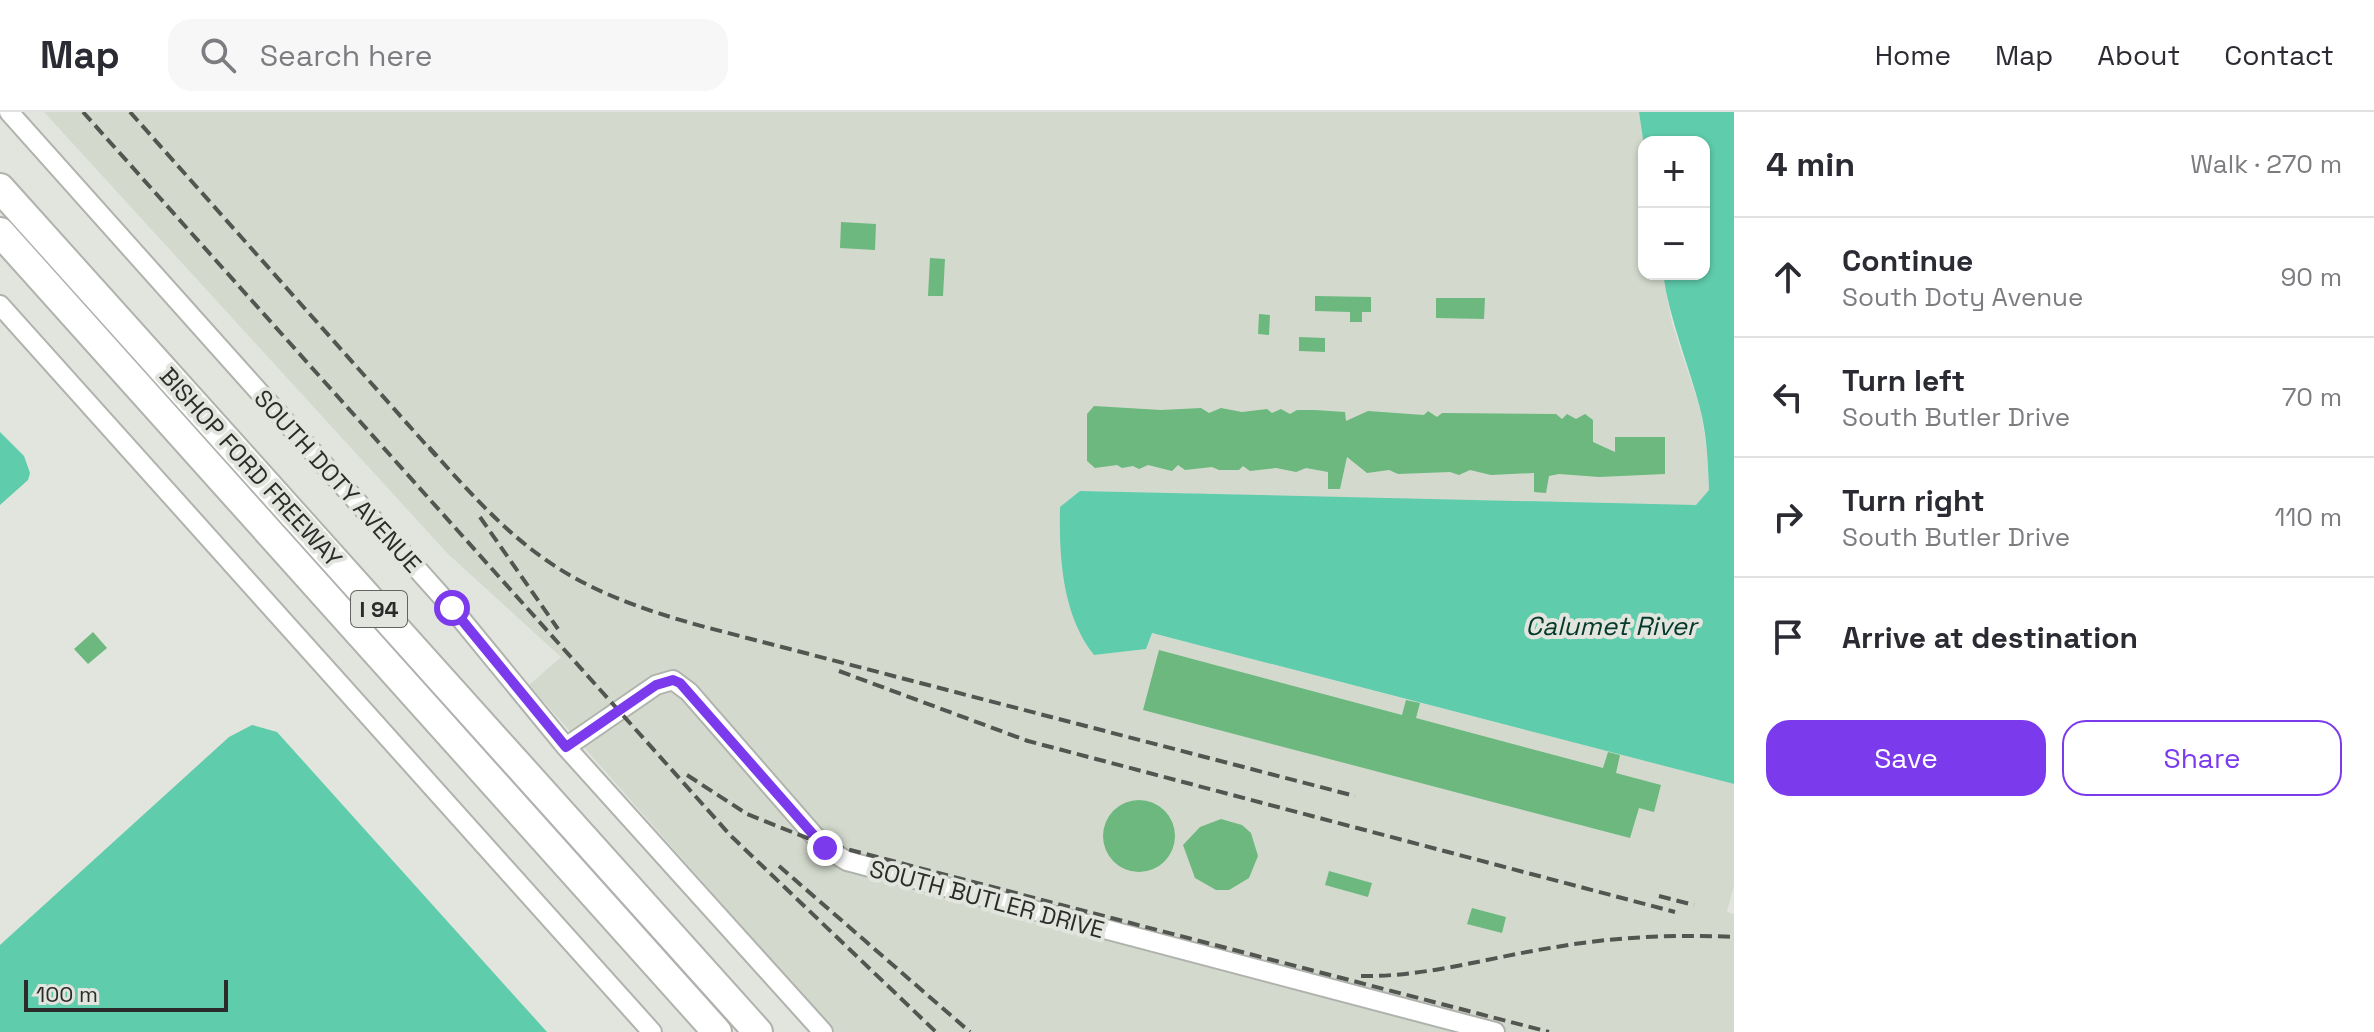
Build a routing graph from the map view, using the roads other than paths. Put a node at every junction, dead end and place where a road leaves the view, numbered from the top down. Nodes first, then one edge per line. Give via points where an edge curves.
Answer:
1 (9, 112) edge
2 (0, 188) edge
3 (0, 232) edge
4 (0, 305) edge
5 (566, 747) junction
6 (652, 1032) edge
7 (717, 1032) edge
8 (758, 1032) edge
9 (823, 1032) edge
10 (1495, 1032) edge

1 - 5 street, SOUTH DOTY AVENUE via 452,608
2 - 8 highway, BISHOP FORD FREEWAY / I 94
3 - 7 highway, BISHOP FORD FREEWAY / I 94
4 - 6 street
5 - 9 street, SOUTH DOTY AVENUE
5 - 10 street, SOUTH BUTLER DRIVE via 656,685 673,680 825,848 847,861

